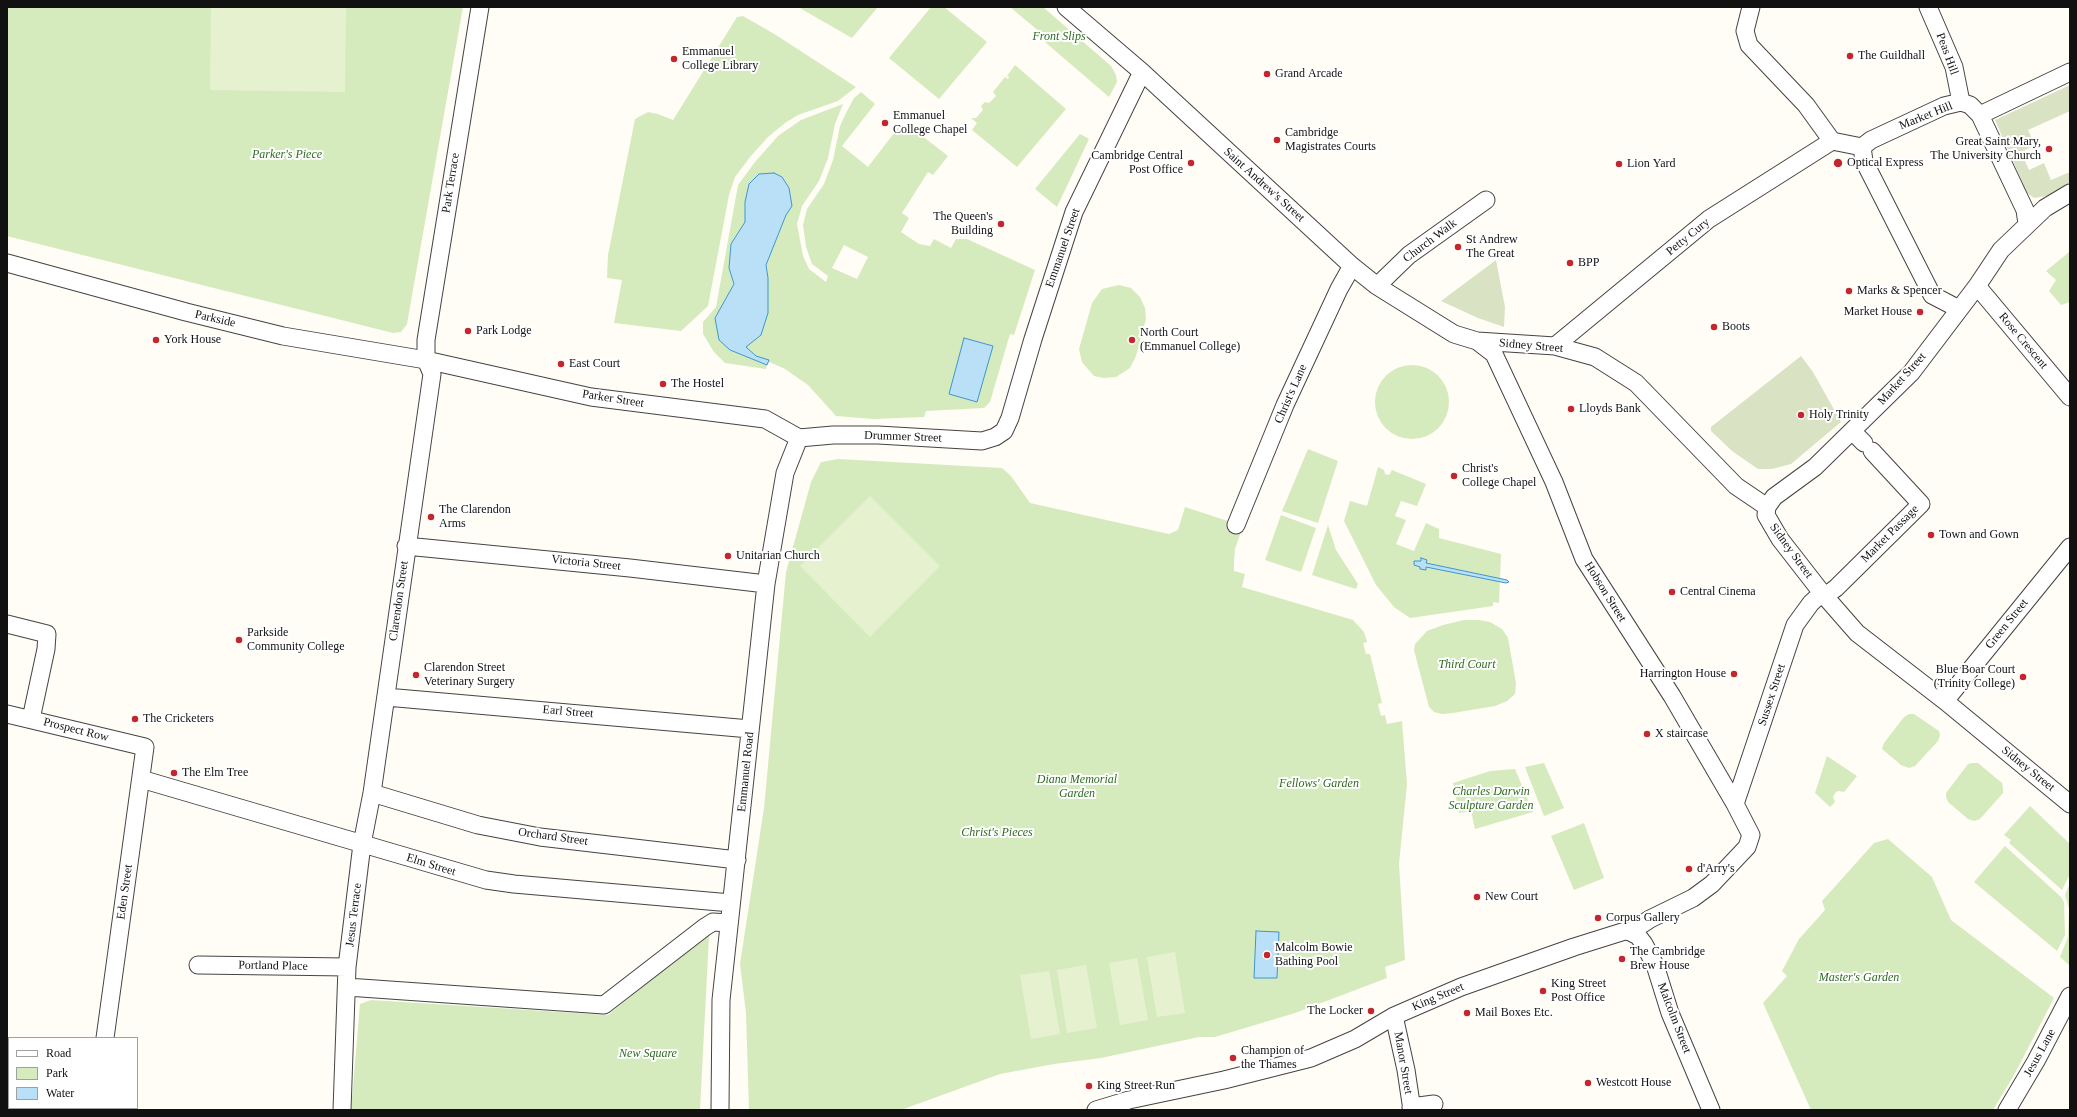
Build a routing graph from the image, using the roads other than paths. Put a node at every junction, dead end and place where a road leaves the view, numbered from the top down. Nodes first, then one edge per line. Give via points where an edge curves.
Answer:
1 (480, 7) edge
2 (1066, 7) edge
3 (1751, 7) edge
4 (1928, 7) edge
5 (1142, 72) junction
6 (2070, 72) edge
7 (1961, 102) junction
8 (1980, 115) junction
9 (1832, 141) junction
10 (1862, 147) junction
11 (2070, 193) edge
12 (1486, 200) dead end
13 (2026, 224) junction
14 (7, 263) edge
15 (1352, 266) junction
16 (1377, 286) junction
17 (1977, 286) junction
18 (1959, 309) junction
19 (1477, 341) junction
20 (1555, 346) junction
21 (426, 360) junction
22 (2070, 396) edge
23 (1004, 431) joint
24 (1852, 431) junction
25 (799, 438) junction
26 (1767, 507) junction
27 (1236, 525) dead end
28 (406, 546) junction
29 (2070, 547) edge
30 (766, 584) junction
31 (1823, 594) junction
32 (7, 624) edge
33 (386, 697) junction
34 (1945, 701) junction
35 (7, 714) edge
36 (31, 719) junction
37 (750, 728) junction
38 (145, 747) joint
39 (141, 779) junction
40 (372, 793) junction
41 (1735, 804) junction
42 (2070, 804) edge
43 (1751, 835) joint
44 (362, 844) junction
45 (737, 860) junction
46 (731, 903) junction
47 (729, 923) junction
48 (1630, 932) junction
49 (198, 965) dead end
50 (347, 967) junction
51 (347, 987) junction
52 (2070, 996) edge
53 (1394, 1016) junction
54 (105, 1037) edge
55 (1434, 1104) dead end
56 (2015, 1107) edge
57 (1411, 1108) edge
58 (342, 1110) edge
59 (720, 1110) edge
60 (1096, 1110) edge
61 (1711, 1110) edge

1 - 21 street, Park Terrace via 426,340
2 - 5 street, Saint Andrew's Street
3 - 9 street via 1745,31 1749,45 1806,105
4 - 7 street, Peas Hill via 1954,67
5 - 15 street, Saint Andrew's Street
5 - 23 street, Emmanuel Street via 1074,212
6 - 8 street
7 - 8 street, Market Hill via 1970,105
7 - 10 street, Market Hill via 1937,109 1871,140
8 - 13 street, Market Hill via 2025,210
9 - 10 street
9 - 20 street, Petty Cury via 1709,219
10 - 18 street via 1864,161 1932,295
11 - 13 street
12 - 16 street, Church Walk via 1409,255
13 - 17 street via 2000,250
14 - 21 street, Parkside via 283,336
15 - 16 street, Saint Andrew's Street
15 - 27 street, Christ's Lane via 1285,405
16 - 19 street, Saint Andrew's Street via 1454,334
17 - 18 street
17 - 22 street, Rose Crescent
18 - 24 street, Market Street via 1911,373
19 - 20 street, Sidney Street
19 - 41 street, Hobson Street via 1494,354 1554,482 1584,560 1672,696
20 - 26 street, Sidney Street via 1596,356 1636,383 1736,486
21 - 25 street, Parker Street via 591,397 765,419
21 - 28 street, Clarendon Street via 432,374
23 - 25 street, Drummer Street via 982,441 878,435
24 - 26 street, Market Street via 1816,467 1774,497
24 - 31 street, Market Passage via 1921,504 1836,588
25 - 30 street, Emmanuel Road via 785,473
26 - 31 street, Sidney Street via 1766,516 1780,539
28 - 30 street, Victoria Street
28 - 33 street, Clarendon Street
29 - 34 street, Green Street
30 - 37 street, Emmanuel Road
31 - 34 street, Sidney Street via 1857,633
31 - 41 street, Sussex Street via 1811,602 1795,625
32 - 36 street via 46,634 46,649
33 - 37 street, Earl Street
33 - 40 street, Clarendon Street
34 - 42 street, Sidney Street
35 - 36 street, Prospect Row
36 - 38 street, Prospect Row
37 - 45 street, Emmanuel Road
38 - 39 street, Eden Street
39 - 44 street, Elm Street
39 - 54 street, Eden Street
40 - 44 street, Clarendon Street
40 - 45 street, Orchard Street via 478,825 540,837
41 - 43 street, Hobson Street
43 - 48 street, King Street via 1747,847 1712,884 1693,898
44 - 46 street, Elm Street via 493,881
44 - 50 street, Jesus Terrace
45 - 46 street, Emmanuel Road
46 - 47 street, Emmanuel Road
47 - 51 street via 713,922 705,927 604,1005
47 - 59 street, Emmanuel Road via 721,1000
48 - 53 street, King Street via 1625,931 1574,947 1461,987
48 - 61 street, Malcolm Street via 1638,936 1655,965 1670,1013
49 - 50 street, Portland Place
50 - 51 street, Jesus Terrace
51 - 58 street
52 - 56 street, Jesus Lane
53 - 57 street, Manor Street
53 - 60 street, King Street via 1355,1039 1311,1058
55 - 57 street

